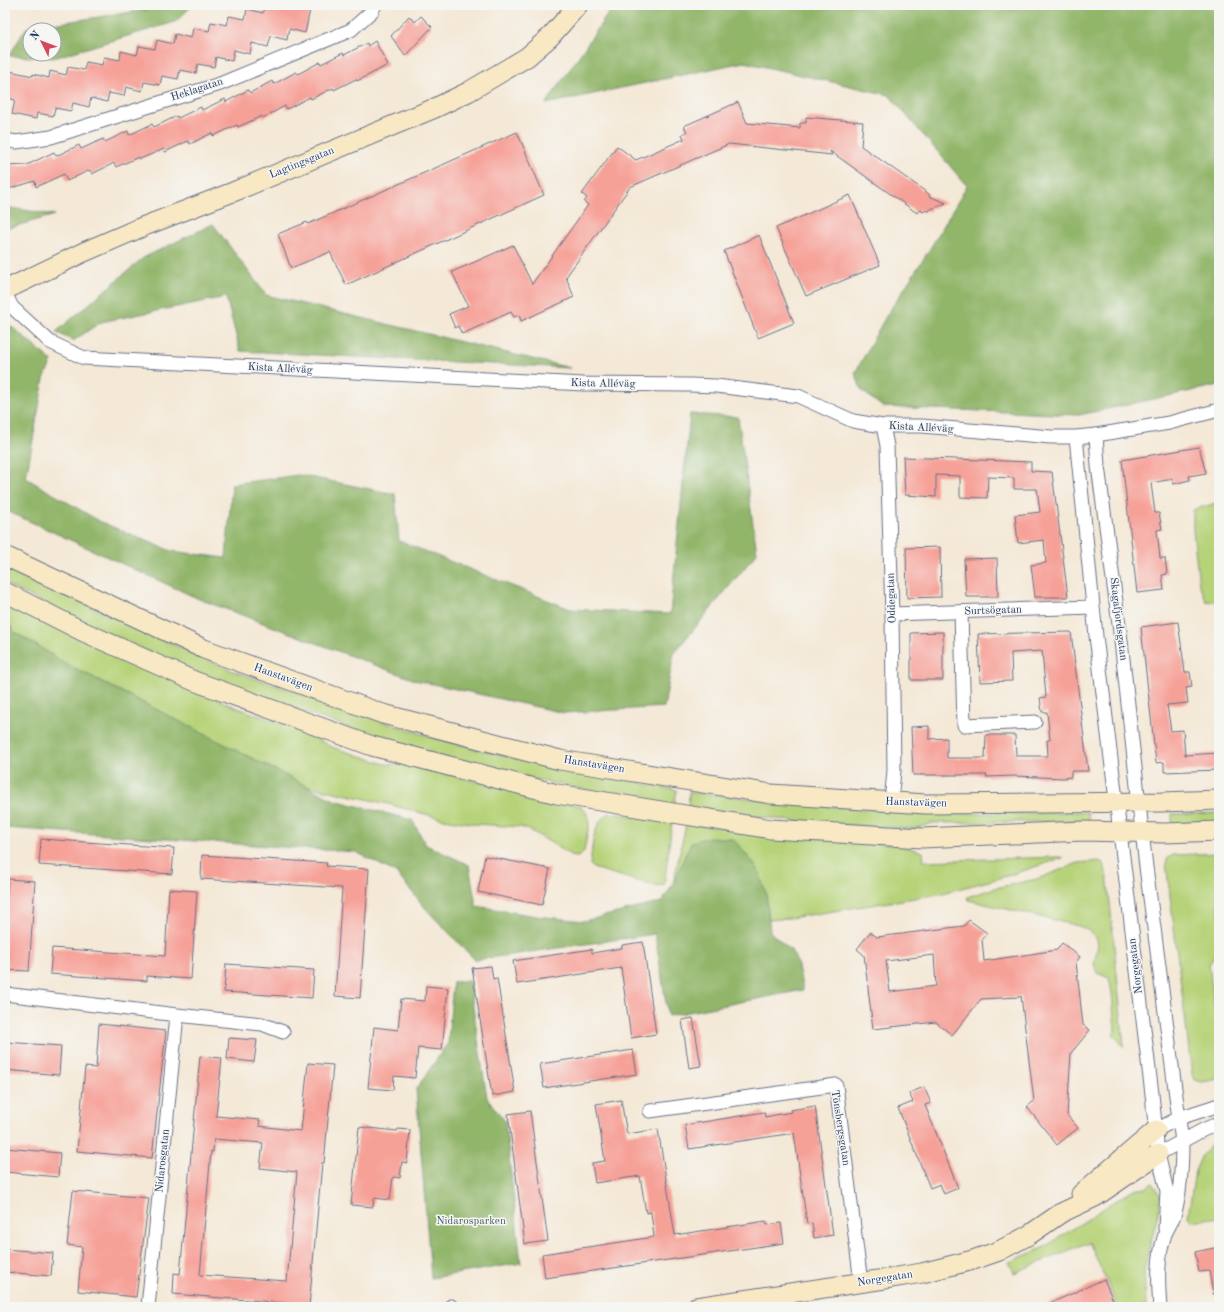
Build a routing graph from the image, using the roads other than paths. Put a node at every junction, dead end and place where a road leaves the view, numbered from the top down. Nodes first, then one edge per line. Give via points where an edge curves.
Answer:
1 (375, 5) edge
2 (578, 5) edge
3 (5, 140) edge
4 (5, 292) edge
5 (1219, 410) edge
6 (883, 426) junction
7 (1096, 435) junction
8 (1076, 437) junction
9 (5, 556) edge
10 (5, 592) edge
11 (1093, 607) junction
12 (961, 612) junction
13 (892, 614) junction
14 (1035, 722) dead end
15 (1219, 800) edge
16 (892, 802) junction
17 (1116, 802) junction
18 (1140, 802) junction
19 (1219, 831) edge
20 (1120, 832) junction
21 (1143, 833) junction
22 (5, 994) edge
23 (177, 1015) junction
24 (284, 1032) dead end
25 (1219, 1105) edge
26 (650, 1111) dead end
27 (1179, 1118) junction
28 (1219, 1123) edge
29 (1156, 1130) junction
30 (1182, 1142) junction
31 (1158, 1154) junction
32 (1061, 1213) junction
33 (1165, 1234) junction
34 (861, 1283) junction
35 (734, 1304) edge
36 (148, 1307) edge
37 (696, 1307) edge
38 (1160, 1307) edge

1 - 3 street, Heklagatan via 351,30 220,84 52,137 16,142
2 - 4 main road, Lagtingsgatan via 550,37 527,57 468,92 84,252
4 - 6 street, Kista Alléväg via 12,307 50,342 84,358 582,384 716,386 798,396 853,421
5 - 7 street, Kista Alléväg via 1169,423
6 - 8 street, Kista Alléväg via 922,426
6 - 13 street, Oddegatan via 887,446
7 - 8 street, Kista Alléväg
7 - 18 street, Skagafjordsgatan
8 - 11 street, Skagafjordsgatan
9 - 16 main road, Hanstavägen via 204,649 384,714 560,760 771,794
10 - 20 main road via 84,632 202,684 372,746 557,794 779,829 922,838
11 - 12 street, Surtsögatan
11 - 17 street, Skagafjordsgatan
12 - 13 street, Surtsögatan
12 - 14 street via 964,725
13 - 16 street, Oddegatan
15 - 18 main road, Hanstavägen
16 - 17 main road, Hanstavägen
17 - 18 main road, Hanstavägen
17 - 20 street, Norgegatan
18 - 21 street, Norgegatan
19 - 21 main road
20 - 21 main road
20 - 29 street, Norgegatan
21 - 27 street, Norgegatan
22 - 23 street
23 - 24 street via 262,1024
23 - 36 street, Nidarosgatan
25 - 27 street
26 - 34 street, Tönsbergsgatan via 836,1085
27 - 29 street, Norgegatan
27 - 30 street, Norgegatan
28 - 30 street
29 - 31 street, Norgegatan
29 - 32 main road, Norgegatan
30 - 31 street, Norgegatan
30 - 33 street via 1181,1184 1175,1214
31 - 32 main road, Norgegatan via 1095,1197
31 - 33 street via 1167,1191
32 - 34 main road, Norgegatan via 999,1251 922,1273
33 - 38 street via 1158,1280
34 - 35 main road, Norgegatan
35 - 37 main road, Norgegatan

